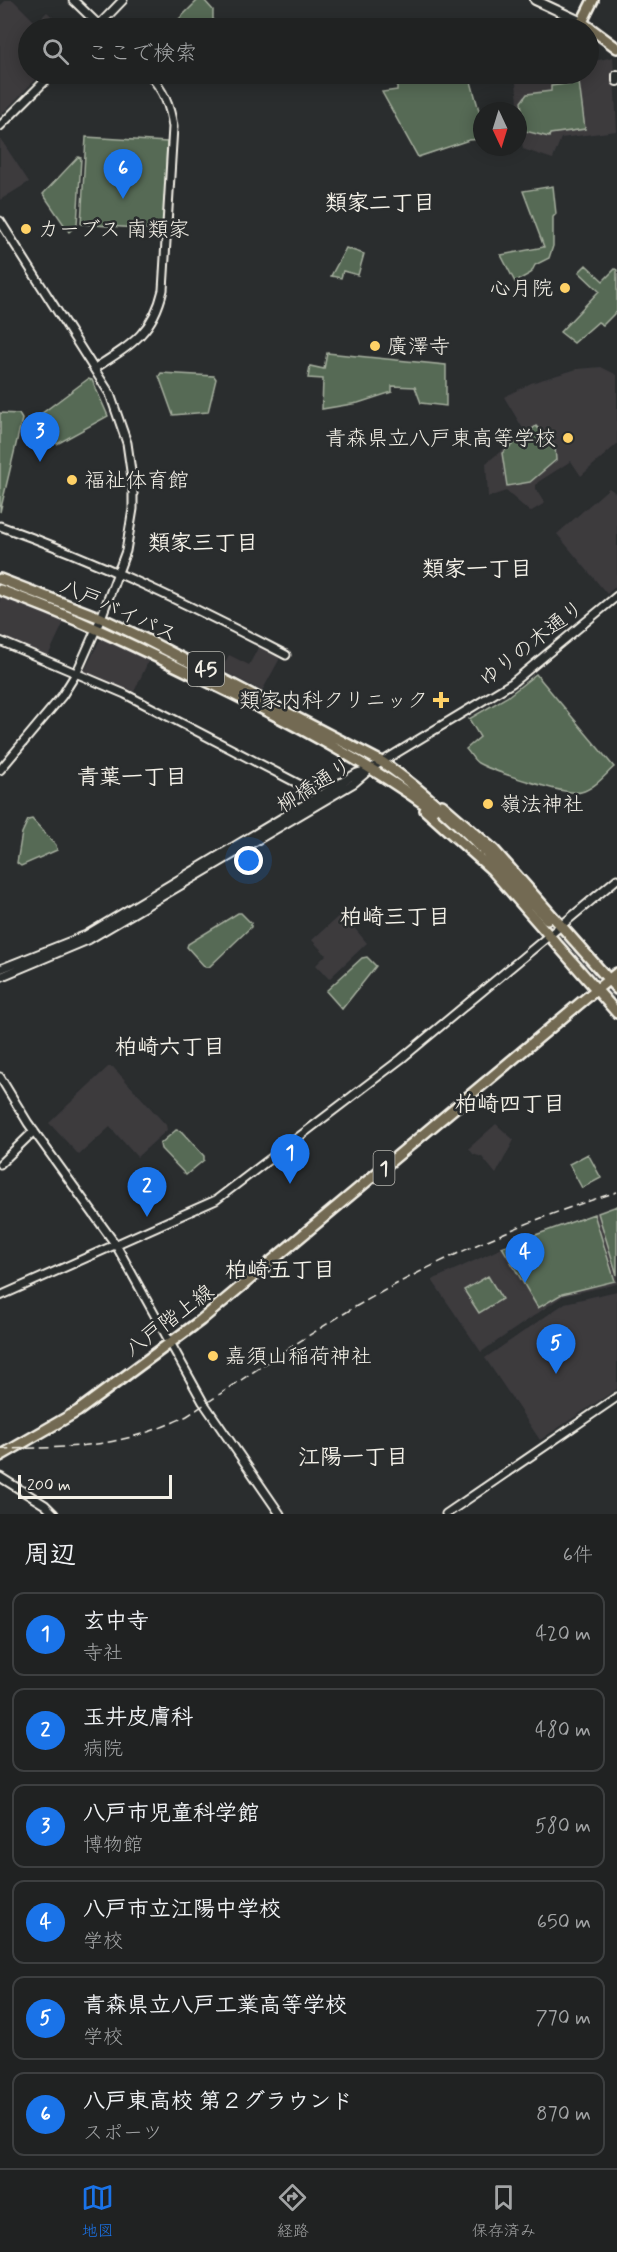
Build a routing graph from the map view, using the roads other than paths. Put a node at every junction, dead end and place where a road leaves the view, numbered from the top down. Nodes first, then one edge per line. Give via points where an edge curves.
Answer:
1 (73, 0) edge
2 (123, 0) edge
3 (535, 0) edge
4 (593, 0) edge
5 (90, 18) edge
6 (107, 18) edge
7 (573, 18) edge
8 (584, 18) edge
9 (599, 35) edge
10 (617, 48) edge
11 (617, 75) edge
12 (617, 81) edge
13 (42, 84) edge
14 (156, 84) edge
15 (0, 126) edge
16 (0, 221) edge
17 (95, 368) junction
18 (0, 526) edge
19 (120, 573) junction
20 (0, 579) edge
21 (0, 590) edge
22 (617, 596) edge
23 (101, 618) junction
24 (97, 628) junction
25 (0, 641) edge
26 (286, 655) dead end
27 (77, 672) junction
28 (382, 762) junction
29 (370, 769) junction
30 (0, 770) edge
31 (404, 777) junction
32 (322, 797) junction
33 (462, 831) junction
34 (617, 879) edge
35 (547, 918) tunnel mouth
36 (562, 925) junction
37 (550, 934) junction
38 (0, 969) edge
39 (617, 973) edge
40 (0, 977) edge
41 (609, 979) junction
42 (597, 989) junction
43 (617, 989) edge
44 (617, 1013) edge
45 (0, 1077) edge
46 (34, 1131) junction
47 (0, 1164) edge
48 (116, 1245) junction
49 (0, 1296) edge
50 (170, 1344) junction
51 (617, 1397) edge
52 (0, 1455) edge
53 (0, 1477) edge
54 (54, 1514) edge
55 (280, 1514) edge
56 (446, 1514) edge

1 - 5 street
2 - 6 street
3 - 7 main road
4 - 8 main road
9 - 10 main road
11 - 12 main road
13 - 15 street
14 - 17 street via 163,92 173,127 163,290 144,334
16 - 17 street
17 - 19 street via 119,416 130,460 133,509
18 - 19 street
19 - 23 street
19 - 26 street
20 - 23 main road, 八戸バイパス / 45
21 - 24 main road, 八戸バイパス / 45
22 - 28 street, ゆりの木通り via 512,683
23 - 24 street
23 - 28 main road, 八戸バイパス / 45
24 - 27 street
24 - 29 main road, 八戸バイパス / 45 via 258,706
25 - 27 street
27 - 30 street via 62,696
27 - 32 street via 193,727
28 - 29 street, ゆりの木通り
28 - 31 main road, 八戸バイパス / 45
29 - 32 street, 柳橋通り via 354,783
29 - 33 main road, 八戸バイパス / 45
29 - 37 main road via 469,847
31 - 33 main road, 八戸バイパス / 45
31 - 36 main road via 452,812 494,850
32 - 38 street, 柳橋通り via 86,935
32 - 40 street, 柳橋通り via 88,940
33 - 35 main road, 八戸バイパス / 45
34 - 36 street
36 - 37 street
36 - 41 main road
37 - 42 main road
37 - 48 street via 401,1059 226,1194
39 - 41 main road, 八戸階上線
41 - 42 main road, 八戸階上線
41 - 43 main road
42 - 44 main road
42 - 50 main road, 八戸階上線 / 1
45 - 46 street
46 - 47 street
46 - 48 street
48 - 49 street
48 - 50 street
50 - 52 main road, 八戸階上線 / 1 via 78,1411
50 - 55 street via 206,1407
51 - 56 street
53 - 54 street

